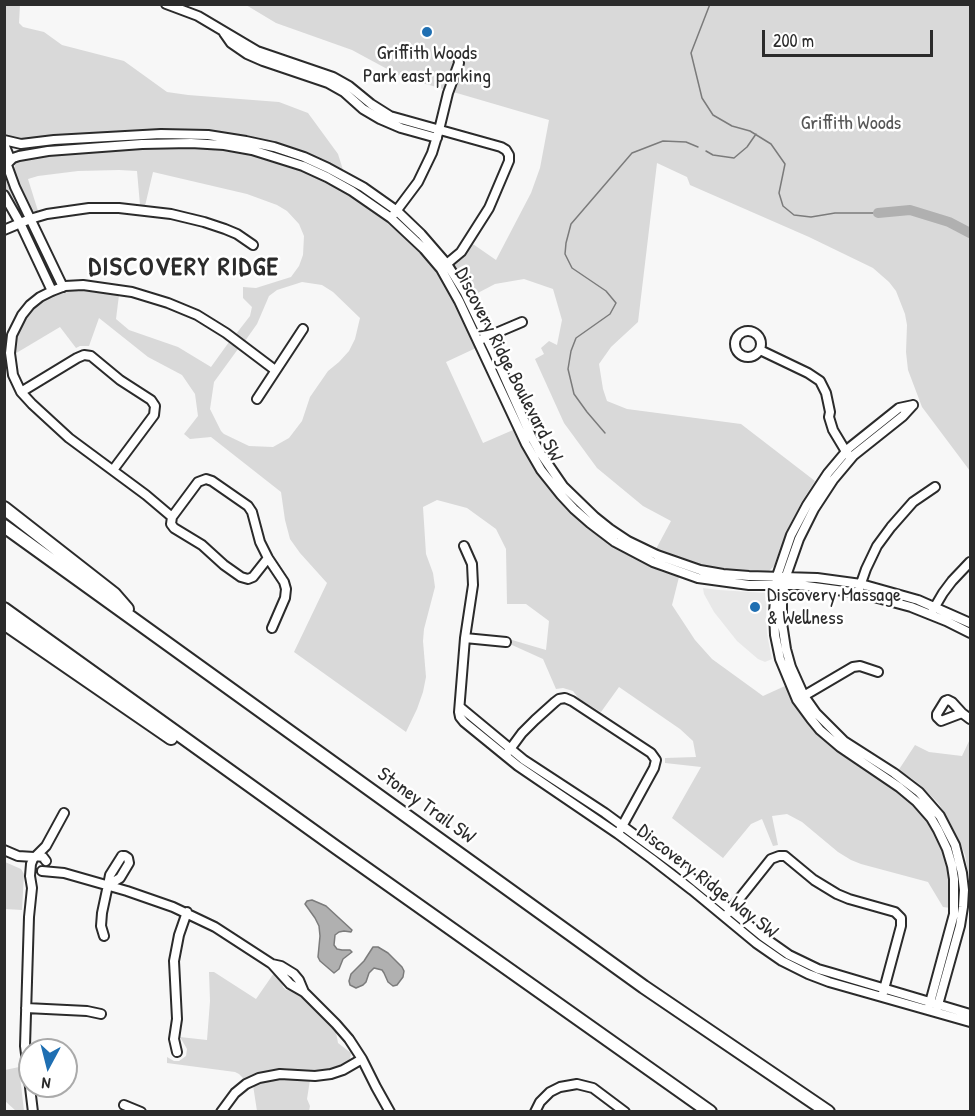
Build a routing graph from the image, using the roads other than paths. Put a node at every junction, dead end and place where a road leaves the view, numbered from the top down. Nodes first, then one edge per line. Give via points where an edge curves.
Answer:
1 (166, 4) edge
2 (223, 31) junction
3 (458, 55) dead end
4 (439, 130) junction
5 (437, 138) junction
6 (4, 142) edge
7 (6, 166) edge
8 (4, 195) edge
9 (394, 214) junction
10 (30, 219) junction
11 (20, 223) junction
12 (4, 230) edge
13 (253, 245) dead end
14 (444, 267) junction
15 (57, 289) junction
16 (522, 322) dead end
17 (303, 329) dead end
18 (486, 337) junction
19 (477, 341) junction
20 (8, 344) edge
21 (760, 350) dead end
22 (275, 370) junction
23 (21, 392) junction
24 (256, 399) dead end
25 (514, 408) junction
26 (850, 453) junction
27 (113, 470) junction
28 (935, 486) dead end
29 (4, 508) edge
30 (172, 518) junction
31 (4, 526) edge
32 (464, 546) dead end
33 (268, 558) junction
34 (970, 562) edge
35 (699, 574) junction
36 (782, 576) junction
37 (780, 585) junction
38 (860, 588) junction
39 (4, 609) edge
40 (933, 611) junction
41 (4, 623) edge
42 (970, 623) edge
43 (139, 624) junction
44 (272, 628) dead end
45 (970, 633) edge
46 (465, 638) junction
47 (506, 642) dead end
48 (878, 672) dead end
49 (801, 698) junction
50 (962, 713) dead end
51 (970, 719) edge
52 (507, 753) junction
53 (566, 787) junction
54 (561, 795) junction
55 (64, 813) dead end
56 (622, 826) junction
57 (618, 834) junction
58 (46, 846) junction
59 (337, 848) junction
60 (4, 850) edge
61 (33, 861) junction
62 (46, 862) junction
63 (677, 866) junction
64 (41, 871) junction
65 (64, 873) junction
66 (671, 873) junction
67 (108, 885) junction
68 (32, 888) junction
69 (731, 910) junction
70 (186, 912) junction
71 (725, 916) junction
72 (104, 936) dead end
73 (801, 961) junction
74 (796, 969) junction
75 (884, 988) junction
76 (881, 997) junction
77 (933, 1007) junction
78 (26, 1008) junction
79 (101, 1014) dead end
80 (970, 1014) edge
81 (970, 1022) edge
82 (177, 1052) dead end
83 (362, 1059) junction
84 (686, 1095) junction
85 (124, 1105) dead end
86 (33, 1112) edge
87 (141, 1112) edge
88 (221, 1112) edge
89 (390, 1112) edge
90 (535, 1112) edge
91 (625, 1112) edge
92 (703, 1112) edge
93 (710, 1112) edge
94 (828, 1112) edge

1 - 2 street
2 - 4 street via 257,51 333,77 390,116
2 - 5 street via 231,43 247,54 328,83 380,119
3 - 4 street
4 - 5 street
4 - 14 street via 503,148 509,158 480,224 461,252
5 - 9 street via 417,182
6 - 7 street via 9,156
6 - 9 street, Discovery Ridge Boulevard SW via 27,144 181,134 233,138 289,152 328,168 363,187
7 - 9 street, Discovery Ridge Boulevard SW via 13,158 48,151 166,143 224,145 303,166
7 - 10 street
8 - 11 street
9 - 14 street, Discovery Ridge Boulevard SW via 421,234
10 - 11 street
10 - 13 street via 89,208 146,210 225,229
10 - 15 street
11 - 12 street
11 - 15 street
14 - 18 street, Discovery Ridge Boulevard SW via 465,293
14 - 19 street, Discovery Ridge Boulevard SW
15 - 20 street via 27,309
15 - 22 street via 83,285 140,294 168,303 213,324
16 - 18 street
17 - 22 street
18 - 19 street
18 - 25 street, Discovery Ridge Boulevard SW
19 - 25 street, Discovery Ridge Boulevard SW
20 - 23 street via 11,368
21 - 26 street via 820,381 833,430
22 - 24 street
23 - 27 street via 57,428
23 - 27 street via 84,355 91,356 151,400 154,415
25 - 35 street, Discovery Ridge Boulevard SW via 545,468 592,520
26 - 26 street via 903,416 913,405 899,408
26 - 36 street via 810,507
27 - 30 street
28 - 38 street via 891,526 877,546
29 - 43 highway via 114,594
30 - 33 street via 174,528 241,577 253,577
30 - 33 street via 198,482 210,479 250,509
31 - 43 highway, Stoney Trail SW
32 - 46 street, Discovery Ridge Way SW via 473,579
33 - 44 street via 286,589
34 - 40 street via 952,580
35 - 36 street, Discovery Ridge Boulevard SW
35 - 37 street, Discovery Ridge Boulevard SW via 720,582
36 - 37 street
36 - 38 street, Discovery Ridge Boulevard SW via 817,578
37 - 38 street, Discovery Ridge Boulevard SW
37 - 49 street via 784,657
38 - 40 street, Discovery Ridge Boulevard SW via 894,593
39 - 59 highway
40 - 42 street, Discovery Ridge Boulevard SW
40 - 45 street, Discovery Ridge Boulevard SW
41 - 59 highway via 289,820
43 - 94 highway, Stoney Trail SW via 634,980
46 - 47 street
46 - 52 street, Discovery Ridge Way SW via 460,707
48 - 49 street via 853,667
49 - 77 street via 842,744 919,792 940,816 955,845 964,890 962,919
50 - 51 street
52 - 53 street, Discovery Ridge Way SW
52 - 54 street, Discovery Ridge Way SW
52 - 56 street via 535,720 555,702 568,698 656,760
53 - 54 street
53 - 56 street, Discovery Ridge Way SW
54 - 57 street, Discovery Ridge Way SW
55 - 58 street
56 - 57 street
56 - 63 street, Discovery Ridge Way SW
57 - 66 street, Discovery Ridge Way SW
58 - 61 street
58 - 62 street
59 - 84 highway
60 - 61 street
61 - 62 street via 41,856
61 - 64 street via 35,871
61 - 68 street
62 - 64 street
62 - 65 street
63 - 66 street
63 - 69 street, Discovery Ridge Way SW
64 - 65 street
64 - 68 street
65 - 67 street
66 - 71 street, Discovery Ridge Way SW
67 - 70 street
67 - 72 street via 101,926
68 - 78 street
69 - 71 street
69 - 73 street, Discovery Ridge Way SW
69 - 75 street via 771,859 782,856 837,894 895,912 901,918 901,926
70 - 82 street via 174,961
70 - 83 street via 294,974 304,992 344,1033
71 - 74 street, Discovery Ridge Way SW via 765,950
73 - 74 street
73 - 75 street, Discovery Ridge Way SW
74 - 76 street, Discovery Ridge Way SW
75 - 76 street
75 - 77 street, Discovery Ridge Way SW
76 - 77 street, Discovery Ridge Way SW
77 - 80 street, Discovery Ridge Way SW
77 - 81 street, Discovery Ridge Way SW
78 - 79 street
78 - 86 street via 25,1046
83 - 88 street via 331,1074 259,1078 235,1093
83 - 89 street
84 - 92 highway
84 - 93 highway
85 - 87 street
90 - 91 street via 550,1092 576,1084 593,1088

